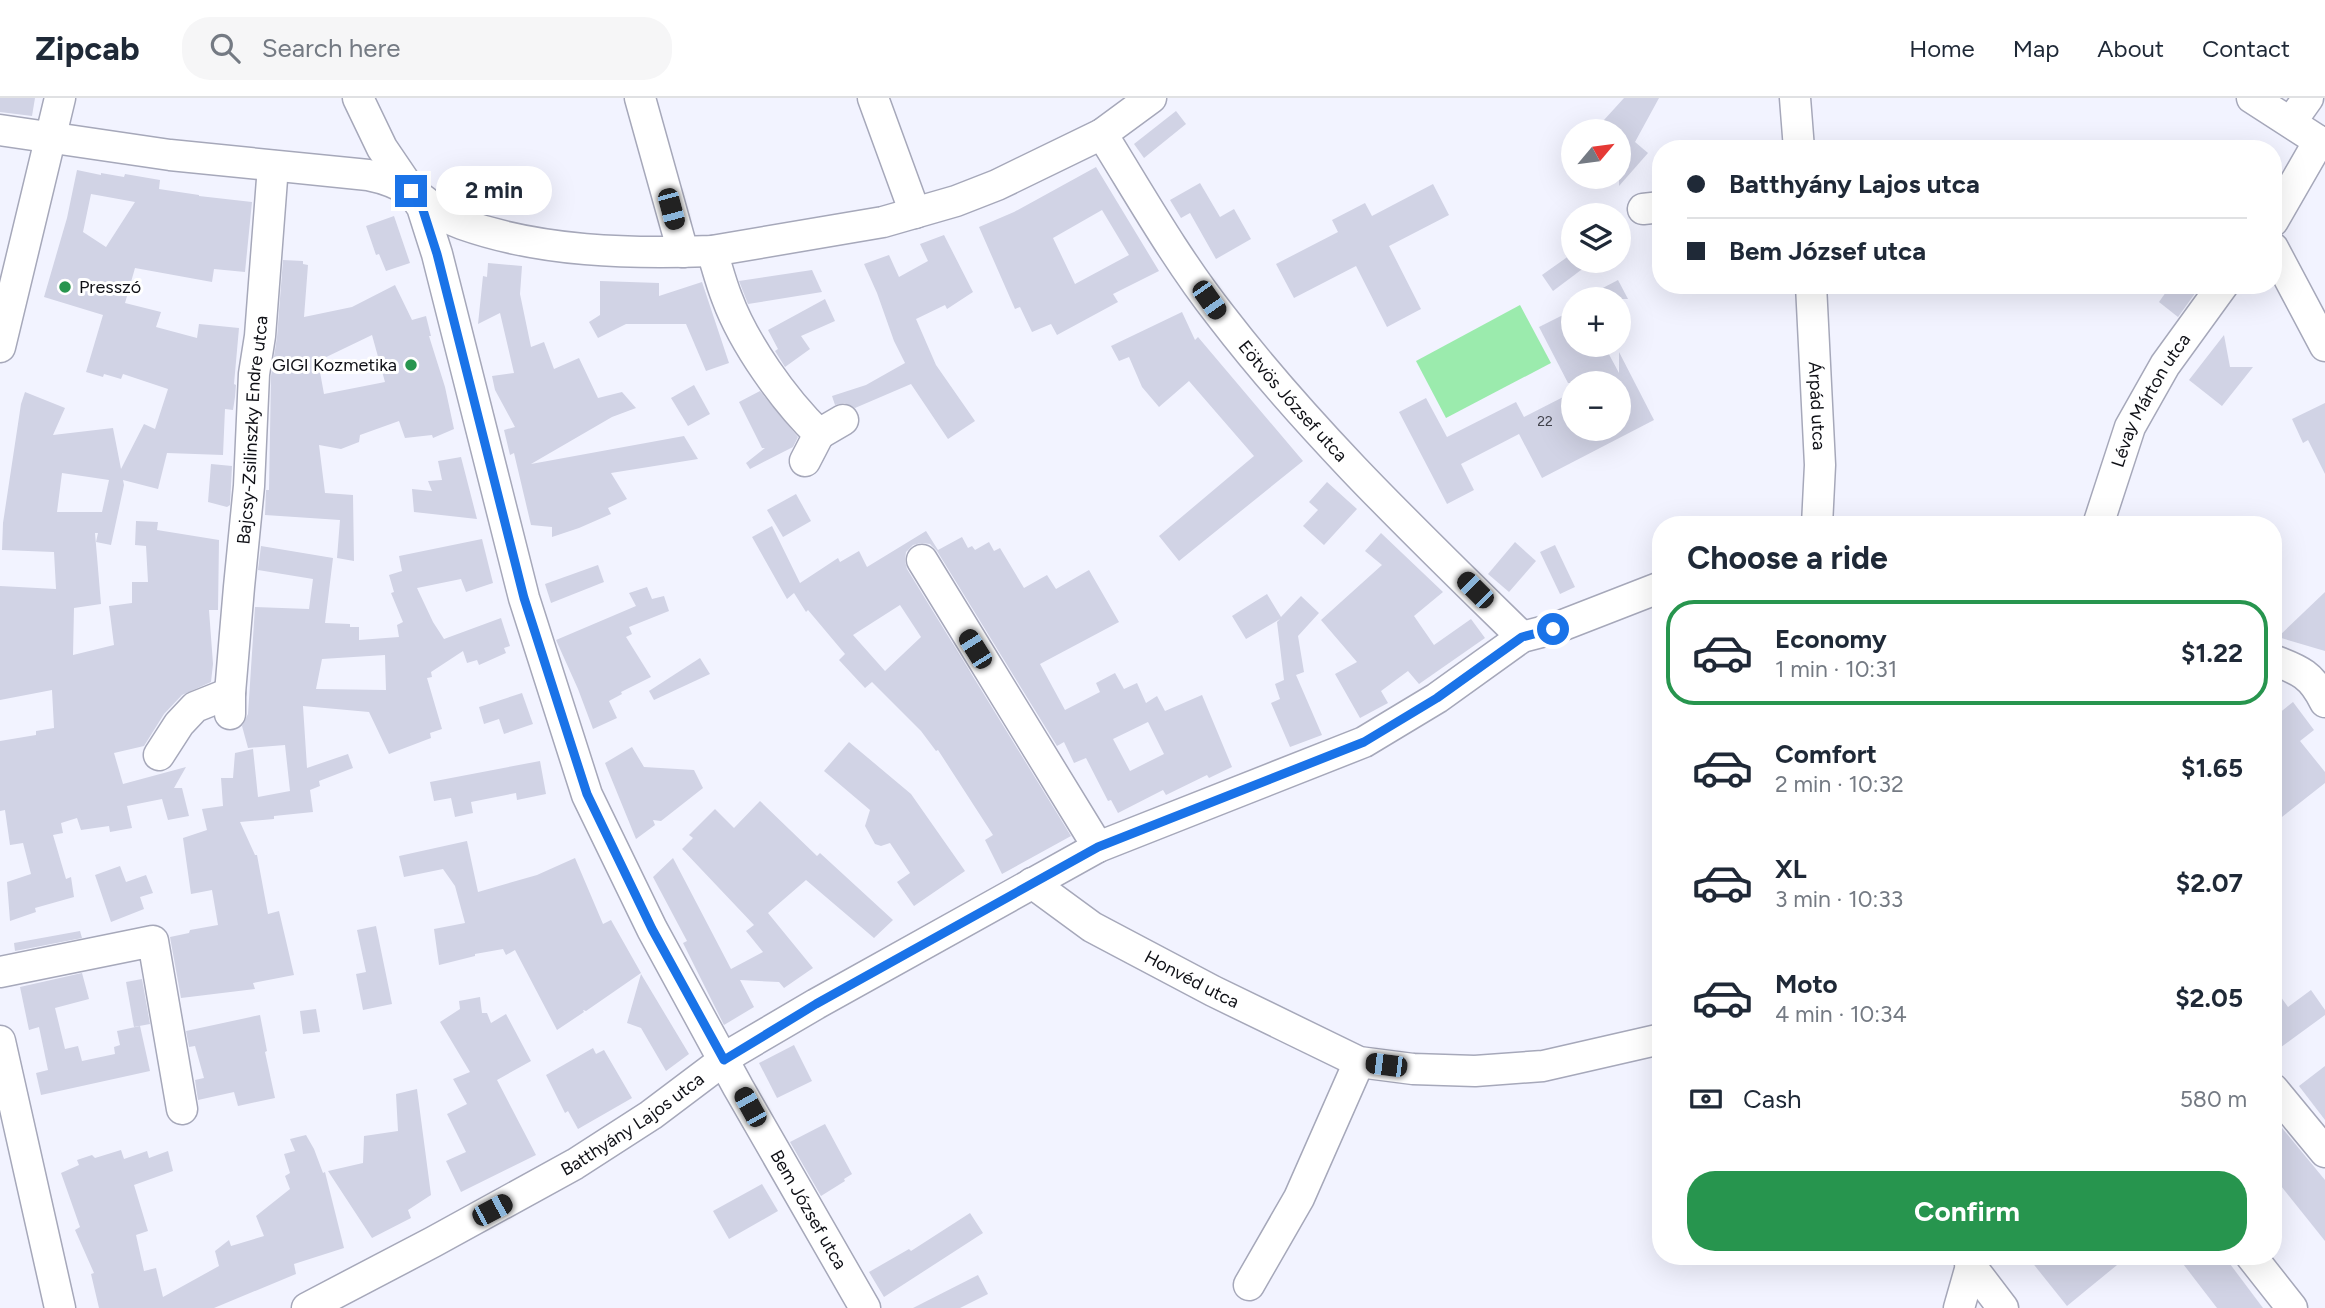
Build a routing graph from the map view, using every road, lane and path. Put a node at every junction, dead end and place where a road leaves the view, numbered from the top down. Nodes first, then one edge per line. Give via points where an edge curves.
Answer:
1 (60, 98) edge
2 (358, 98) edge
3 (639, 98) edge
4 (873, 98) edge
5 (1795, 98) edge
6 (2252, 98) edge
7 (1135, 103) edge
8 (2300, 110) edge
9 (0, 130) edge
10 (1102, 134) junction
11 (52, 138) junction
12 (1798, 140) edge
13 (2322, 143) edge
14 (273, 166) junction
15 (411, 191) junction
16 (2282, 207) edge
17 (915, 213) junction
18 (697, 252) junction
19 (2282, 265) edge
20 (1811, 294) edge
21 (2216, 294) edge
22 (2325, 346) edge
23 (0, 347) edge
24 (805, 461) dead end
25 (1817, 516) edge
26 (2101, 516) edge
27 (922, 560) dead end
28 (1652, 590) edge
29 (1522, 637) junction
30 (2282, 663) edge
31 (2316, 668) edge
32 (2325, 702) edge
33 (159, 755) dead end
34 (1098, 847) junction
35 (1032, 884) junction
36 (0, 972) edge
37 (0, 1041) edge
38 (1652, 1041) edge
39 (724, 1060) junction
40 (1359, 1062) junction
41 (2282, 1100) edge
42 (182, 1109) dead end
43 (2325, 1152) edge
44 (1969, 1265) edge
45 (1973, 1265) edge
46 (2258, 1265) edge
47 (1250, 1285) dead end
48 (60, 1308) edge
49 (307, 1308) edge
50 (865, 1308) edge
51 (1959, 1308) edge
52 (2003, 1308) edge
53 (2292, 1308) edge

1 - 11 street
2 - 15 street, Bem József utca via 382,148
3 - 18 street
4 - 17 street
5 - 12 street
6 - 8 street
7 - 10 street
8 - 13 street
9 - 11 street
10 - 17 street via 997,185
10 - 29 street, Eötvös József utca via 1220,316 1347,462
11 - 14 street
11 - 23 street
13 - 16 street
14 - 15 street via 368,175
14 - 33 street, Bajcsy-Zsilinszky Endre utca via 230,704 195,707
15 - 18 street via 443,217 528,241 594,250
15 - 39 street, Bem József utca via 422,207 437,254 527,651 603,831
17 - 18 street
18 - 24 street via 751,347 803,419 831,427
19 - 22 street
20 - 25 street, Árpád utca via 1820,465
21 - 26 street, Lévay Márton utca via 2165,365 2130,427
27 - 34 street
28 - 29 street, Batthyány Lajos utca
29 - 34 street, Batthyány Lajos utca via 1437,698 1364,742
30 - 31 street
31 - 32 street
34 - 35 street, Batthyány Lajos utca
35 - 39 street, Batthyány Lajos utca
35 - 40 street, Honvéd utca via 1093,927
36 - 42 street via 153,941
37 - 48 street
38 - 40 street, Honvéd utca via 1556,1063 1475,1071
39 - 49 street, Batthyány Lajos utca via 575,1164
39 - 50 street, Bem József utca
40 - 47 street via 1299,1198
41 - 43 street
44 - 51 street
45 - 52 street
46 - 53 street

